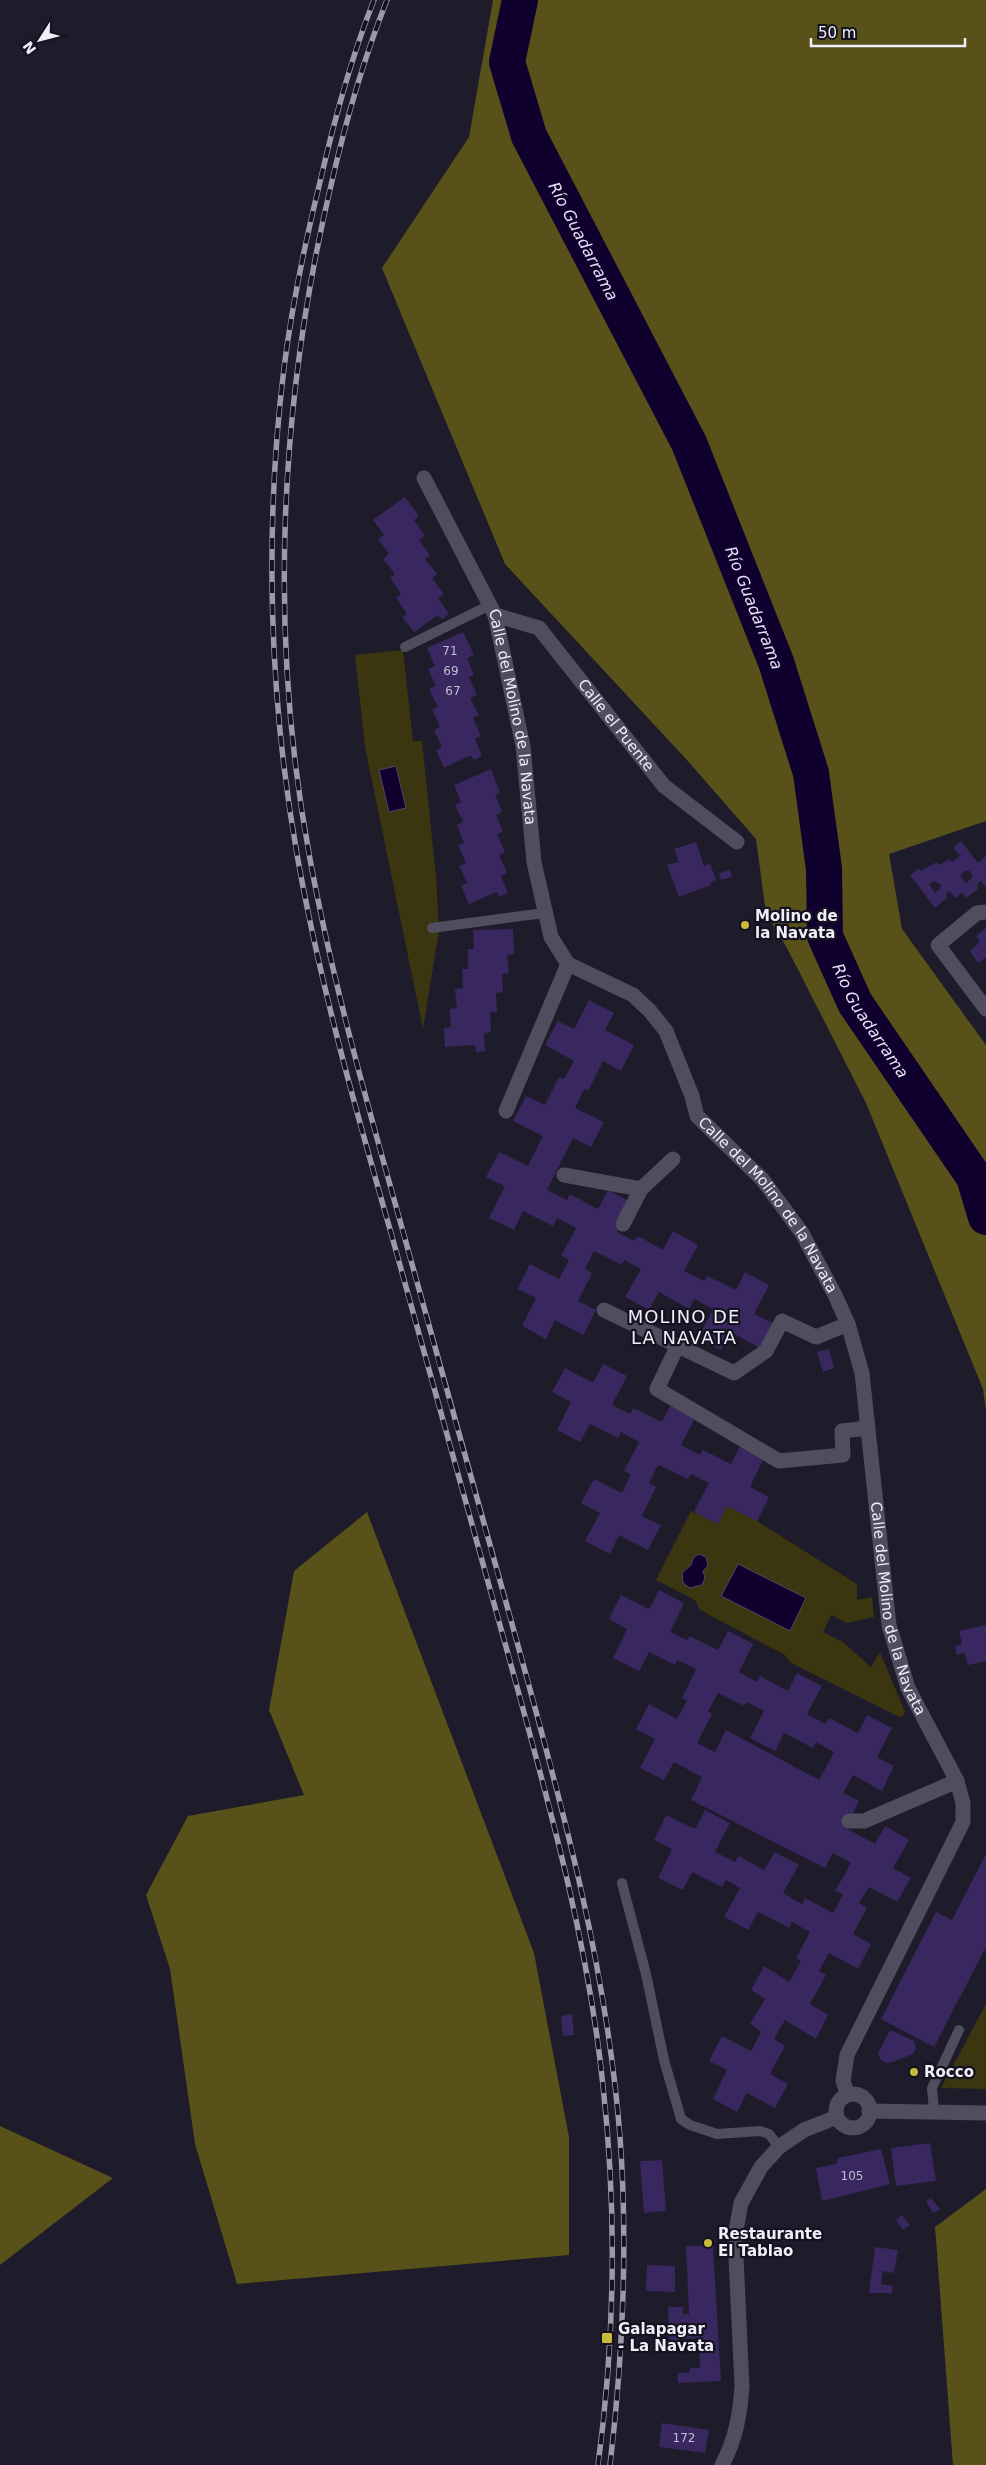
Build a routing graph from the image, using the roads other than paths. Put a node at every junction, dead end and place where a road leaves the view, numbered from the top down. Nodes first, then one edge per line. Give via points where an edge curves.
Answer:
1 (424, 478) dead end
2 (492, 610) junction
3 (406, 647) dead end
4 (738, 842) dead end
5 (986, 912) edge
6 (544, 913) junction
7 (432, 928) dead end
8 (568, 964) junction
9 (986, 1010) edge
10 (506, 1110) dead end
11 (673, 1159) dead end
12 (564, 1176) dead end
13 (641, 1189) junction
14 (623, 1224) dead end
15 (604, 1310) dead end
16 (848, 1324) junction
17 (676, 1347) junction
18 (868, 1428) junction
19 (957, 1781) junction
20 (849, 1821) dead end
21 (622, 1883) dead end
22 (959, 2030) dead end
23 (848, 2095) junction
24 (870, 2111) junction
25 (934, 2111) junction
26 (986, 2113) edge
27 (837, 2117) junction
28 (779, 2147) junction
29 (722, 2465) edge

1 - 2 street, Calle del Molino de la Navata
2 - 3 lane
2 - 4 street, Calle el Puente via 539,628 664,786
2 - 6 street, Calle del Molino de la Navata via 523,746 534,862
5 - 9 street via 977,913 938,945
6 - 7 lane
6 - 8 street, Calle del Molino de la Navata via 551,937
8 - 10 street
8 - 16 street, Calle del Molino de la Navata via 633,995 666,1031 697,1116 762,1179 802,1233
11 - 13 street
12 - 13 street
13 - 14 street
15 - 17 street
16 - 17 street via 816,1338 782,1321 766,1351 734,1373
16 - 18 street, Calle del Molino de la Navata via 862,1373
17 - 18 street via 657,1389 779,1461 843,1454 842,1431
18 - 19 street, Calle del Molino de la Navata via 889,1625 908,1688
19 - 20 street via 864,1820
19 - 23 street, Calle del Molino de la Navata via 964,1803 963,1822 847,2055 843,2080
21 - 28 lane via 681,2118 690,2125 717,2134 760,2131 769,2134
22 - 25 lane via 932,2088
23 - 24 street via 862,2098
23 - 27 street via 839,2101
24 - 25 street
24 - 27 street via 867,2121 853,2128 843,2125
25 - 26 street
27 - 28 street via 804,2130
28 - 29 street via 747,2190 736,2224 742,2386 738,2426

